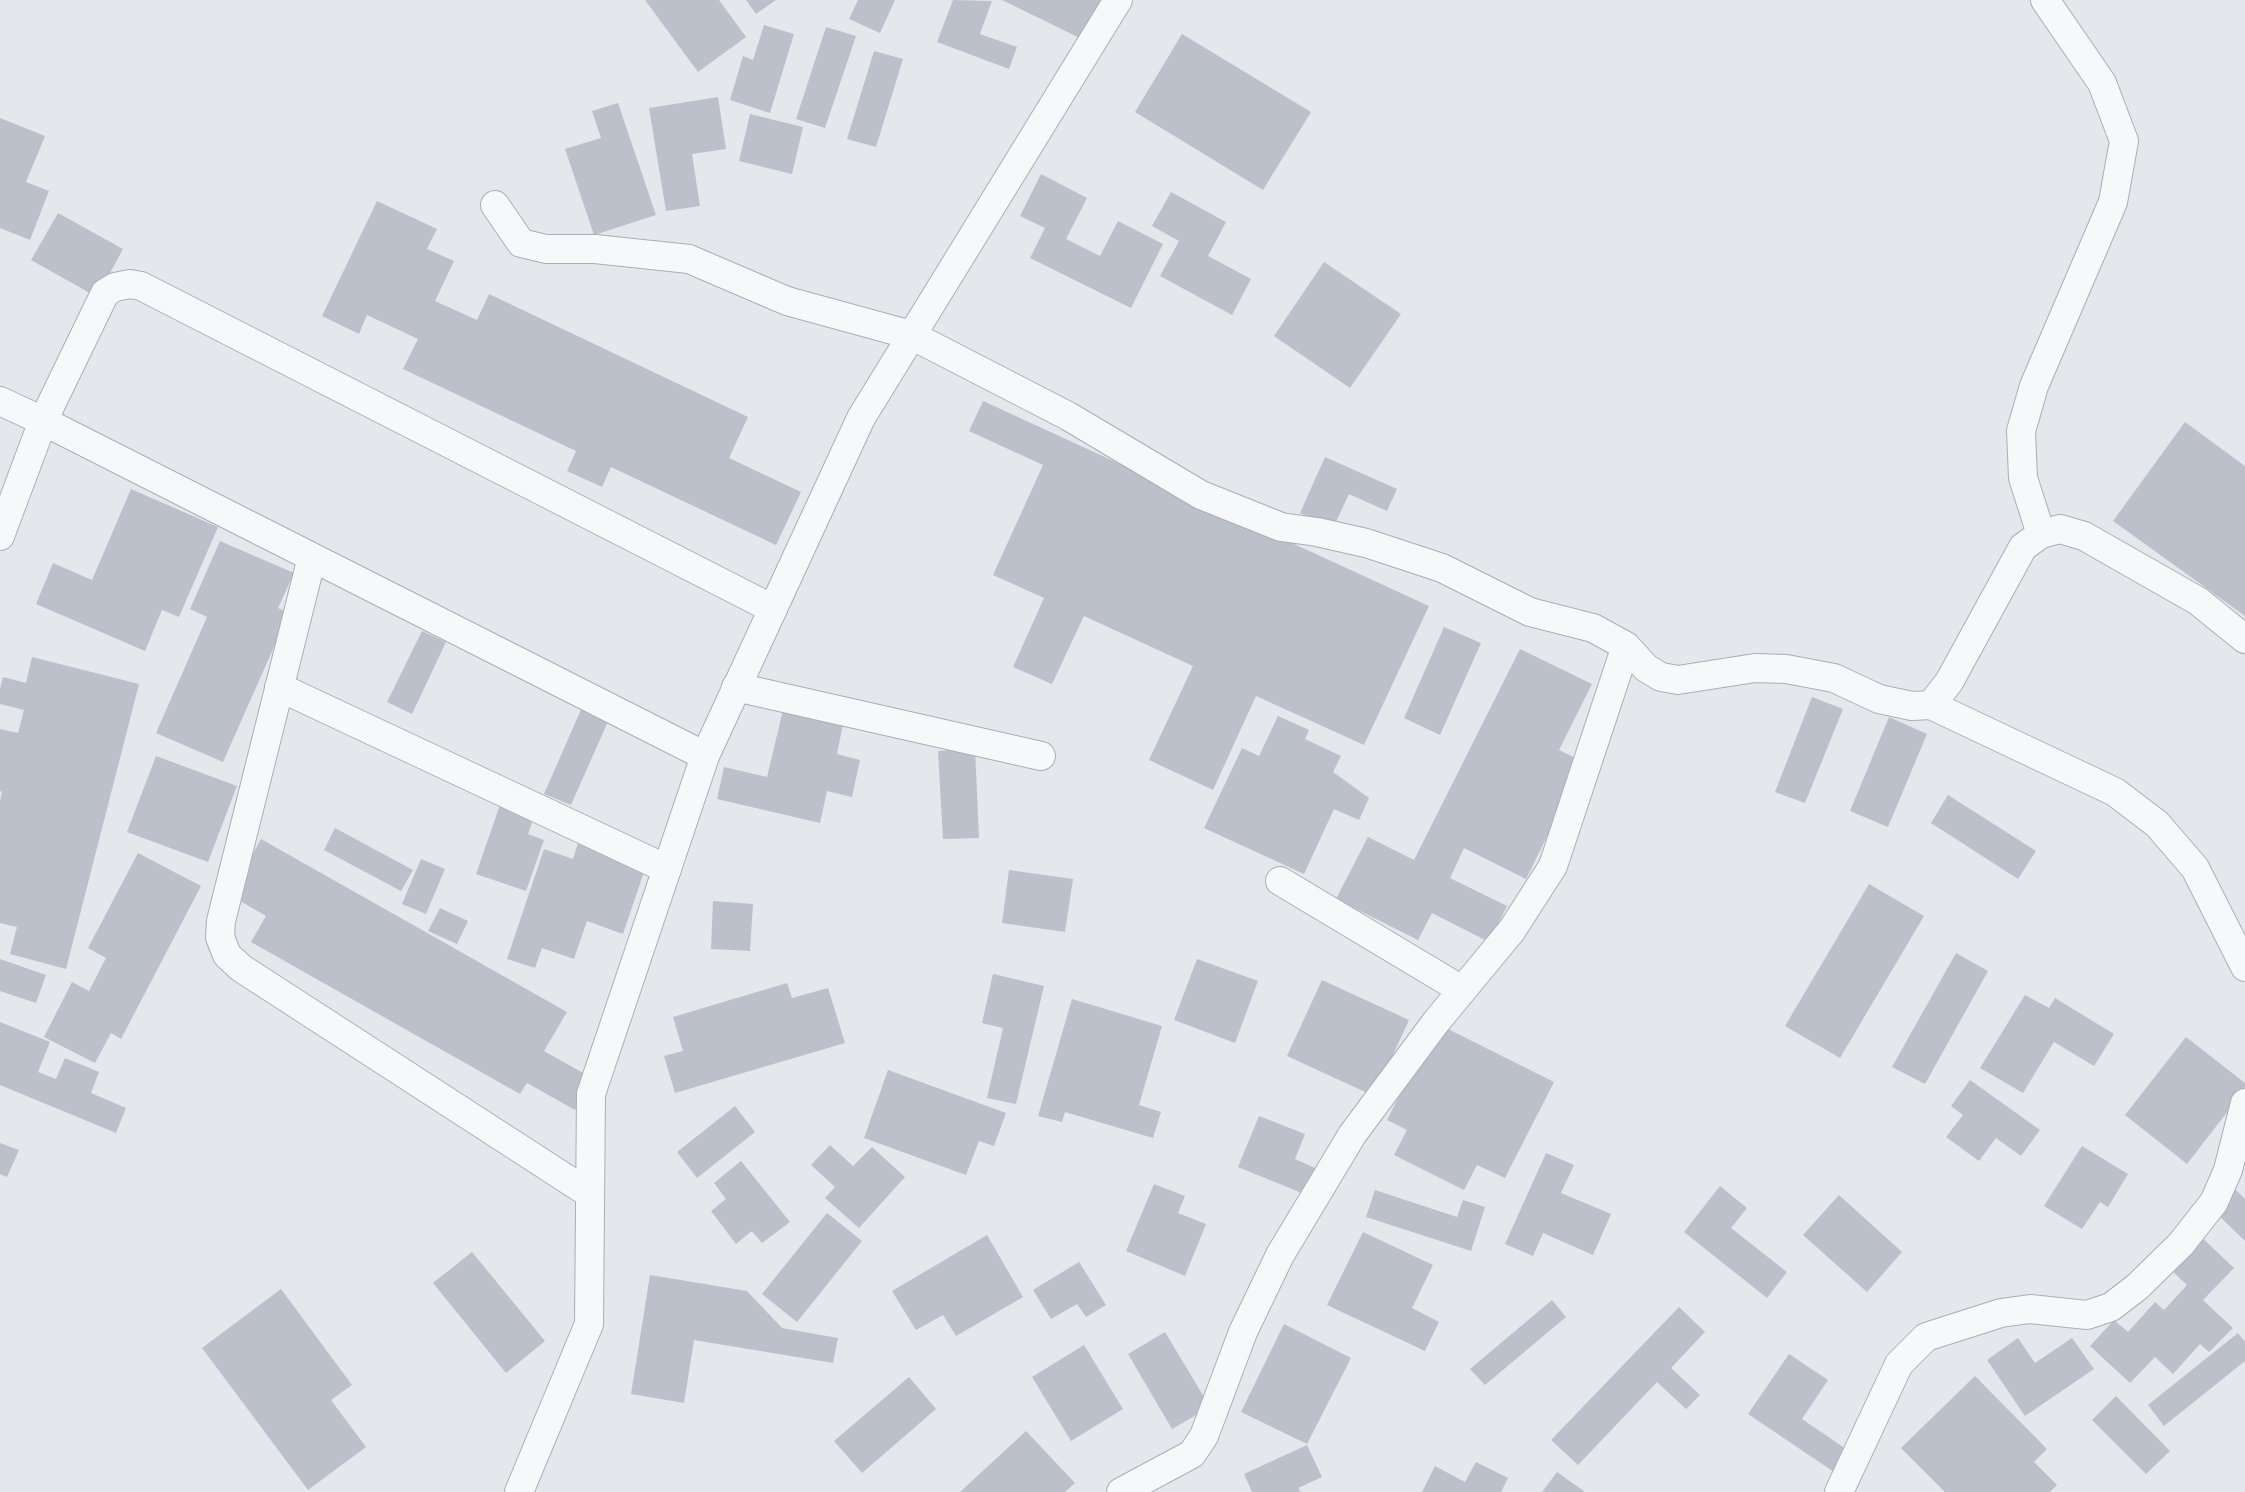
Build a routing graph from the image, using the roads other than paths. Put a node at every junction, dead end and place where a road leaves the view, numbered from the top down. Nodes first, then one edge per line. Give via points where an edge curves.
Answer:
1 (1118, 0) edge
2 (2045, 0) edge
3 (495, 205) dead end
4 (911, 335) junction
5 (0, 401) edge
6 (43, 421) junction
7 (2041, 534) junction
8 (0, 536) edge
9 (312, 557) junction
10 (773, 609) junction
11 (2245, 639) edge
12 (1626, 646) junction
13 (279, 686) junction
14 (736, 688) junction
15 (1931, 704) junction
16 (704, 756) junction
17 (1041, 756) dead end
18 (667, 869) junction
19 (1280, 881) dead end
20 (2245, 967) edge
21 (1462, 990) junction
22 (2245, 1103) edge
23 (590, 1194) junction
24 (519, 1492) edge
25 (1121, 1492) edge
26 (1839, 1492) edge

1 - 4 street
2 - 7 street via 2102,83 2124,141 2114,202 2034,386 2021,431 2023,478
3 - 4 street via 521,243 546,249 595,249 690,259 787,301
4 - 10 street via 861,418
4 - 12 street via 1068,416 1201,495 1281,527 1366,543 1442,568 1530,612 1594,628
5 - 6 street
6 - 8 street
6 - 9 street
6 - 10 street via 105,294 115,286 141,286
7 - 11 street via 2060,530 2084,536 2198,601
7 - 15 street via 2023,547 1958,666
9 - 13 street
9 - 16 street
10 - 14 street
12 - 15 street via 1646,668 1678,680 1755,668 1786,669 1834,678 1879,699 1912,706
12 - 21 street via 1553,866 1512,930
13 - 18 street
13 - 23 street via 221,921 220,937 227,955 241,968
14 - 16 street
14 - 17 street
15 - 20 street via 2116,792 2157,824 2194,868
16 - 18 street
18 - 23 street via 591,1094
19 - 21 street
21 - 25 street via 1352,1135 1280,1255 1243,1332 1204,1436 1192,1454
22 - 26 street via 2228,1170 2214,1202 2181,1244 2137,1287 2111,1307 2086,1315 2030,1309 2001,1313 1926,1337 1899,1364
23 - 24 street via 589,1324

